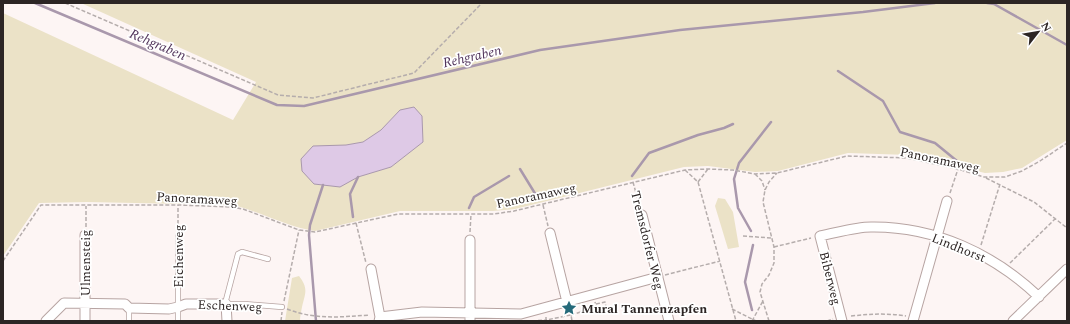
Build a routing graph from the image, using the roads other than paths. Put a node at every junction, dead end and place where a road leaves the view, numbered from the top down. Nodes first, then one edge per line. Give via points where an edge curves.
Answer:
1 (948, 201) road end
2 (642, 215) road end
3 (550, 233) road end
4 (85, 235) road end
5 (178, 236) road end
6 (820, 236) joint
7 (938, 236) junction
8 (470, 240) road end
9 (268, 259) dead end
10 (371, 269) road end
11 (1067, 269) edge
12 (658, 277) junction
13 (1039, 297) junction
14 (568, 302) junction
15 (85, 303) junction
16 (226, 304) junction
17 (178, 307) junction
18 (282, 307) road end
19 (129, 308) junction
20 (470, 317) edge
21 (380, 319) edge
22 (841, 319) edge
23 (914, 320) edge
24 (46, 321) edge
25 (85, 321) edge
26 (129, 321) edge
27 (178, 321) edge
28 (227, 321) edge
29 (669, 321) edge
30 (1013, 321) edge

1 - 7 street
2 - 12 street, Tremsdorfer Weg
3 - 14 street
4 - 15 street, Ulmensteig
5 - 17 lane, Eichenweg
6 - 7 street, Lindhorst via 870,227 904,229
6 - 22 street, Biberweg
7 - 13 street, Lindhorst via 979,253 1023,282
7 - 23 street
8 - 20 street
9 - 16 lane via 242,252 238,254
10 - 21 street
11 - 13 street
12 - 14 street via 594,299
12 - 29 street, Tremsdorfer Weg
13 - 30 street
14 - 20 street via 521,314
15 - 19 street, Eschenweg via 125,304
15 - 24 street, Eschenweg via 64,303
15 - 25 street, Ulmensteig
16 - 17 street, Eschenweg via 186,304
16 - 18 lane, Eschenweg
16 - 28 street
17 - 19 street, Eschenweg
17 - 27 lane, Eschenweg
19 - 26 lane
20 - 21 street via 422,312

